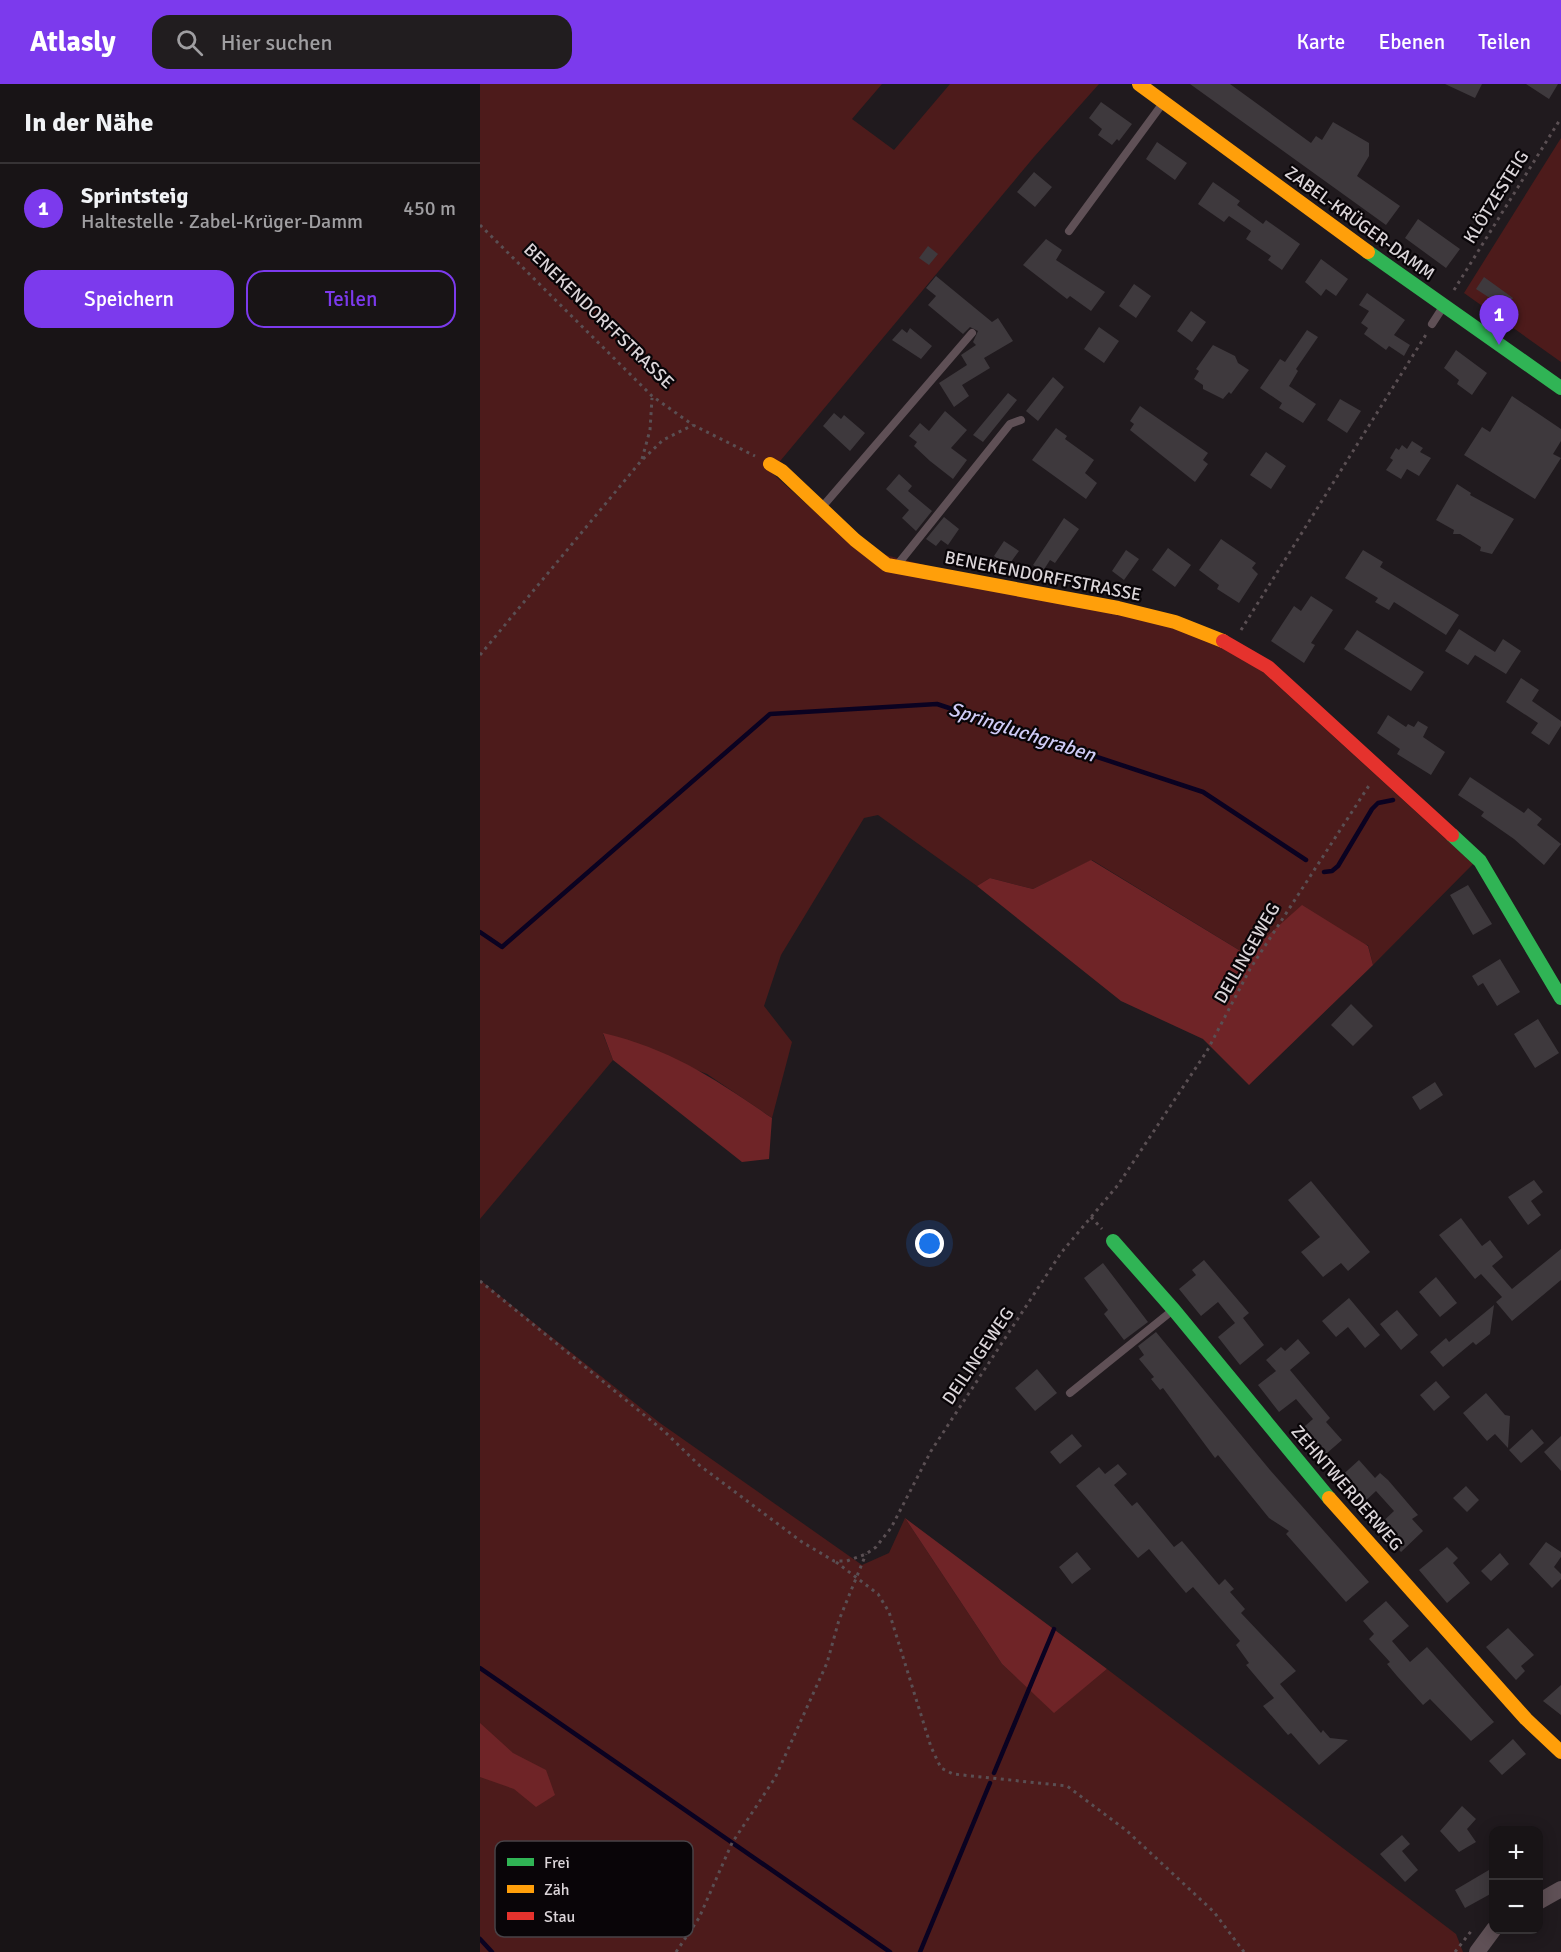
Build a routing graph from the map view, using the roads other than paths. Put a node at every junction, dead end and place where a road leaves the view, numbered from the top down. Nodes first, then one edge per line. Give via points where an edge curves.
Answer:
1 (1139, 84) edge
2 (1164, 101) junction
3 (1069, 231) dead end
4 (1444, 306) junction
5 (1432, 324) road end
6 (972, 333) dead end
7 (1561, 388) edge
8 (1021, 420) dead end
9 (770, 464) road end
10 (823, 506) junction
11 (896, 566) junction
12 (1561, 998) edge
13 (1113, 1241) dead end
14 (1174, 1310) junction
15 (1070, 1393) dead end
16 (1561, 1752) edge
17 (1561, 1888) edge
18 (1543, 1899) edge
19 (1490, 1934) edge
20 (1477, 1952) edge

1 - 2 street, ZABEL-KRÜGER-DAMM
2 - 3 lane
2 - 4 street, ZABEL-KRÜGER-DAMM
4 - 5 lane
4 - 7 street, ZABEL-KRÜGER-DAMM
6 - 10 lane
8 - 11 lane via 1010,424
9 - 10 street, BENEKENDORFFSTRASSE
10 - 11 street, BENEKENDORFFSTRASSE via 864,547 887,565
11 - 12 street, BENEKENDORFFSTRASSE via 1175,622 1232,644 1268,667 1480,861
13 - 14 street, ZEHNTWERDERWEG
14 - 15 lane
14 - 16 street, ZEHNTWERDERWEG via 1320,1488 1526,1719
17 - 18 street
19 - 20 street

